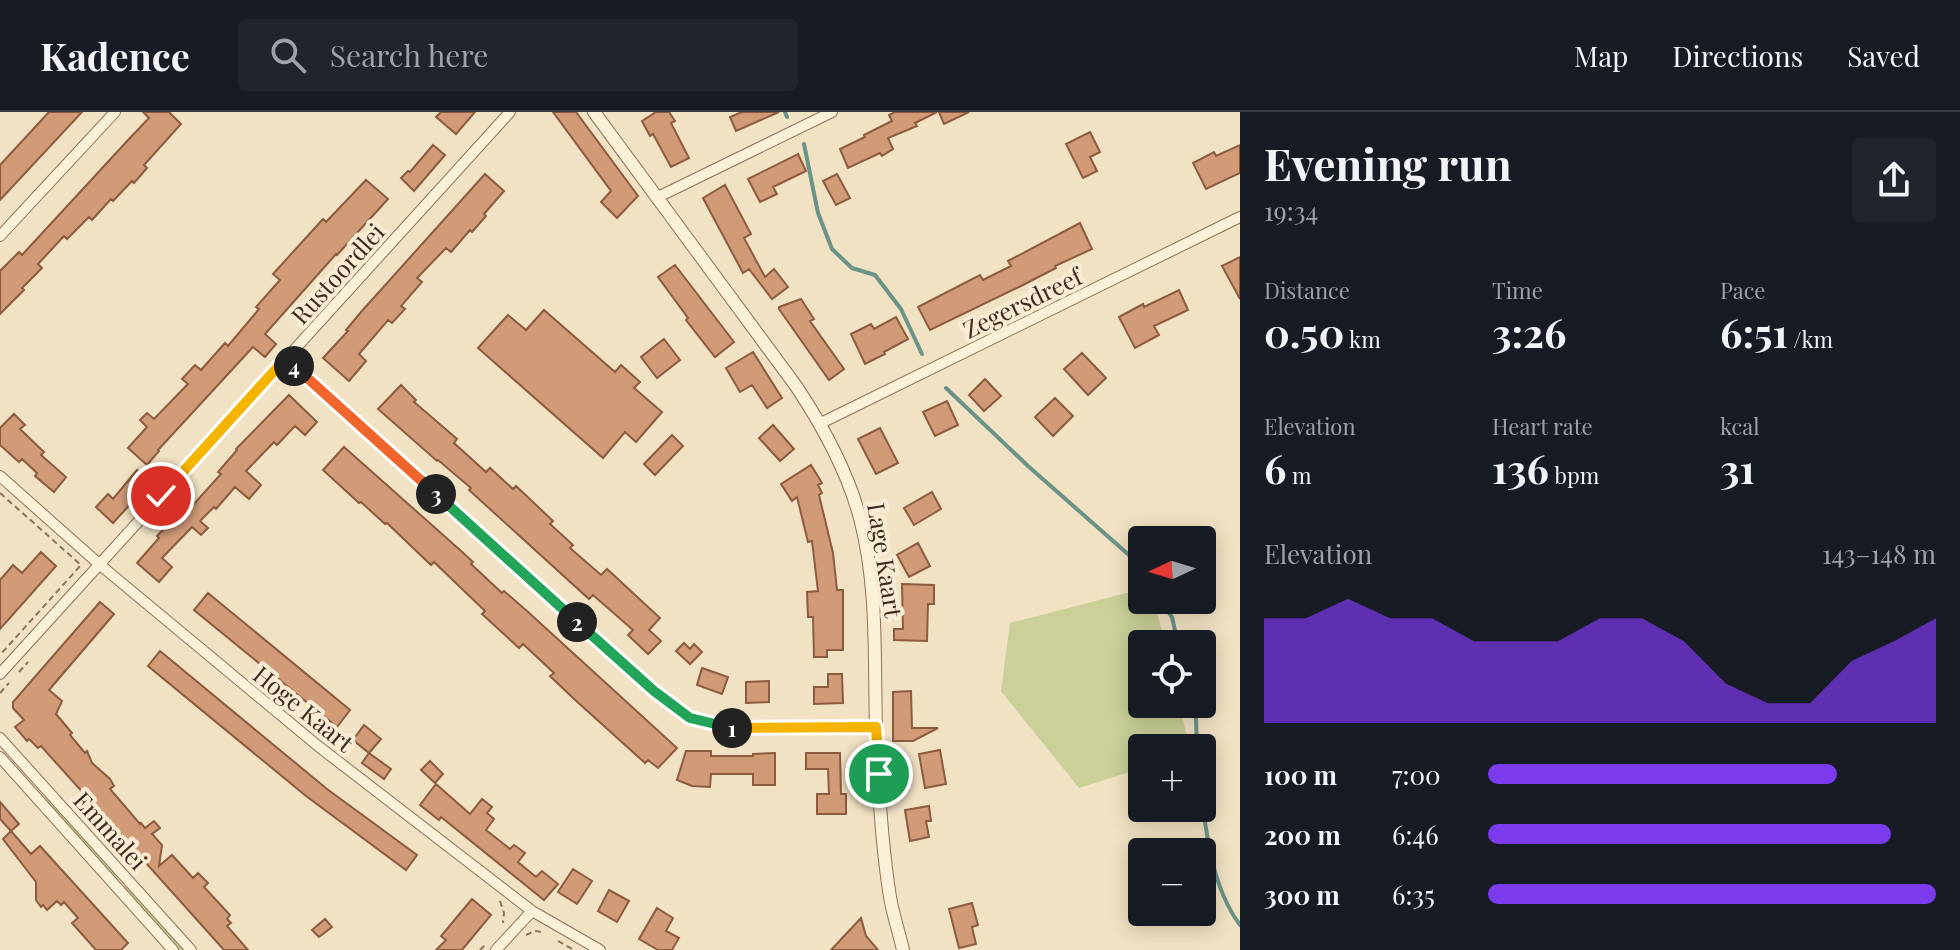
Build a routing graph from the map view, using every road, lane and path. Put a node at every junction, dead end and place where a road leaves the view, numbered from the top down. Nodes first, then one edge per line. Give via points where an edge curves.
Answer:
1 (115, 112) edge
2 (510, 112) edge
3 (594, 112) edge
4 (832, 112) edge
5 (658, 197) junction
6 (1240, 217) edge
7 (0, 236) edge
8 (285, 359) junction
9 (821, 423) junction
10 (0, 476) edge
11 (0, 493) edge
12 (99, 564) junction
13 (0, 655) edge
14 (33, 657) dead end
15 (0, 674) edge
16 (0, 693) edge
17 (876, 727) junction
18 (0, 738) edge
19 (0, 757) edge
20 (497, 896) dead end
21 (532, 911) junction
22 (503, 923) dead end
23 (545, 932) dead end
24 (551, 936) dead end
25 (521, 940) dead end
26 (173, 950) edge
27 (191, 950) edge
28 (496, 950) edge
29 (574, 950) edge
30 (600, 950) edge
31 (903, 950) edge

1 - 7 street
2 - 8 street, Rustoordlei
3 - 5 street, Lage Kaart
4 - 5 street
5 - 9 street, Lage Kaart
6 - 9 street, Zegersdreef
8 - 12 street, Rustoordlei
8 - 17 street via 690,718 728,727
9 - 17 street, Lage Kaart via 862,525 875,632
10 - 12 street, Hoge Kaart
11 - 13 path via 81,565
12 - 15 street, Rustoordlei
12 - 21 street, Hoge Kaart via 318,746
14 - 16 path
17 - 31 street, Lage Kaart via 885,852
18 - 27 street, Emmalei
19 - 26 street, Emmalei
20 - 22 path
21 - 28 street
21 - 30 street, Hoge Kaart
23 - 25 path via 535,931
24 - 29 path

